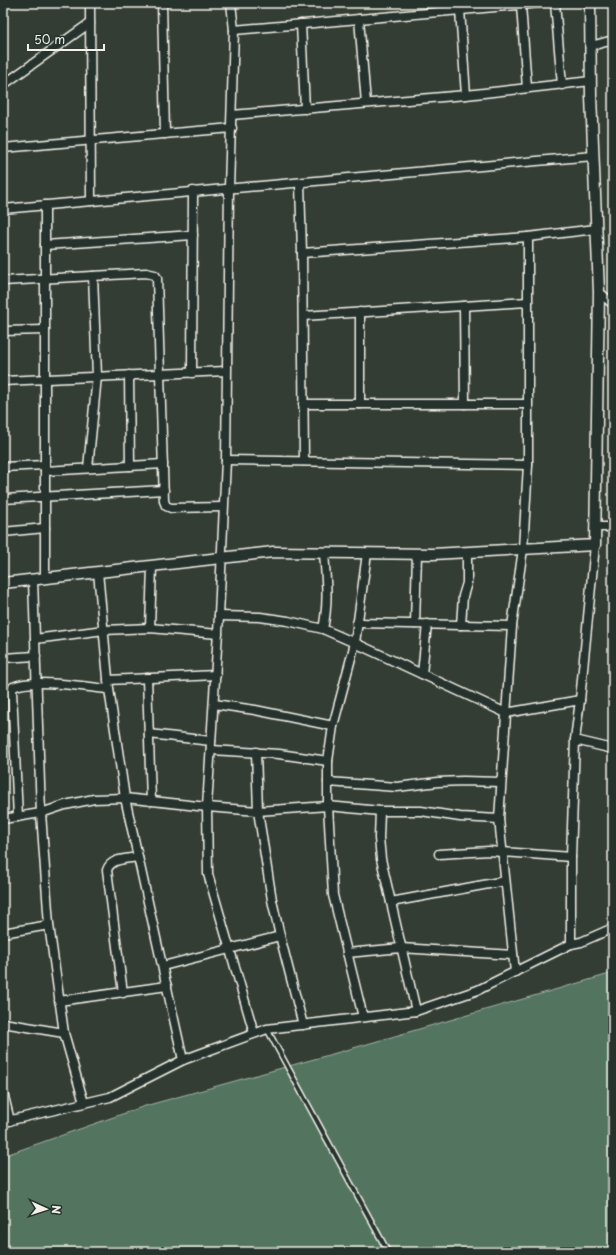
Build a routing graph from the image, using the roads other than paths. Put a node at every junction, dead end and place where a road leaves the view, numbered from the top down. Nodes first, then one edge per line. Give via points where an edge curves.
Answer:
1 (90, 3) edge
2 (162, 3) edge
3 (230, 3) edge
4 (541, 3) edge
5 (555, 3) edge
6 (590, 3) edge
7 (521, 5) junction
8 (460, 10) junction
9 (359, 19) junction
10 (90, 23) junction
11 (301, 24) junction
12 (234, 30) junction
13 (613, 40) edge
14 (591, 46) junction
15 (591, 81) junction
16 (3, 85) edge
17 (562, 85) junction
18 (527, 88) junction
19 (466, 95) junction
20 (366, 103) junction
21 (305, 108) junction
22 (232, 115) junction
23 (232, 128) junction
24 (165, 134) junction
25 (90, 140) junction
26 (3, 148) edge
27 (593, 156) junction
28 (300, 183) junction
29 (229, 188) junction
30 (193, 191) junction
31 (91, 201) junction
32 (45, 205) junction
33 (3, 209) edge
34 (596, 229) junction
35 (193, 235) junction
36 (528, 237) junction
37 (45, 245) junction
38 (302, 253) junction
39 (93, 276) junction
40 (45, 278) junction
41 (3, 281) edge
42 (599, 292) junction
43 (528, 302) junction
44 (613, 304) edge
45 (464, 306) junction
46 (360, 312) junction
47 (303, 316) junction
48 (45, 330) junction
49 (3, 331) edge
50 (226, 371) junction
51 (192, 373) junction
52 (160, 374) junction
53 (129, 375) junction
54 (97, 376) junction
55 (45, 379) junction
56 (3, 382) edge
57 (303, 404) junction
58 (360, 404) junction
59 (465, 404) junction
60 (528, 404) junction
61 (226, 460) junction
62 (304, 461) junction
63 (163, 464) junction
64 (528, 465) junction
65 (130, 466) junction
66 (3, 467) edge
67 (45, 468) junction
68 (88, 468) junction
69 (164, 490) junction
70 (45, 497) junction
71 (3, 499) edge
72 (223, 506) junction
73 (613, 527) edge
74 (45, 528) junction
75 (595, 528) junction
76 (3, 532) edge
77 (595, 545) junction
78 (523, 549) junction
79 (467, 552) junction
80 (324, 553) junction
81 (367, 553) junction
82 (417, 554) junction
83 (221, 558) junction
84 (152, 566) junction
85 (98, 572) junction
86 (45, 578) junction
87 (33, 580) junction
88 (3, 583) edge
89 (219, 616) junction
90 (358, 623) junction
91 (415, 624) junction
92 (427, 624) junction
93 (461, 625) junction
94 (512, 626) junction
95 (150, 628) junction
96 (323, 629) junction
97 (104, 630) junction
98 (218, 634) junction
99 (35, 639) junction
100 (355, 643) junction
101 (36, 656) junction
102 (3, 658) edge
103 (422, 674) junction
104 (216, 675) junction
105 (147, 678) junction
106 (108, 680) junction
107 (37, 682) junction
108 (109, 688) junction
109 (580, 700) junction
110 (214, 704) junction
111 (506, 713) junction
112 (333, 726) junction
113 (148, 734) junction
114 (575, 740) junction
115 (211, 741) junction
116 (613, 748) edge
117 (211, 750) junction
118 (256, 752) junction
119 (328, 761) junction
120 (328, 782) junction
121 (501, 782) junction
122 (125, 798) junction
123 (151, 801) junction
124 (328, 806) junction
125 (207, 808) junction
126 (258, 811) junction
127 (380, 811) junction
128 (41, 813) junction
129 (18, 817) junction
130 (3, 819) edge
131 (499, 819) junction
132 (502, 852) junction
133 (439, 854) dead end
134 (138, 857) junction
135 (570, 857) junction
136 (505, 881) junction
137 (391, 902) junction
138 (49, 925) junction
139 (613, 928) edge
140 (3, 933) edge
141 (280, 936) junction
142 (571, 944) junction
143 (401, 948) junction
144 (230, 949) junction
145 (347, 954) junction
146 (513, 955) junction
147 (163, 966) junction
148 (514, 972) junction
149 (167, 986) junction
150 (123, 993) junction
151 (59, 1001) junction
152 (416, 1011) junction
153 (363, 1017) junction
154 (3, 1023) edge
155 (303, 1025) junction
156 (267, 1029) junction
157 (254, 1033) junction
158 (64, 1034) junction
159 (184, 1060) junction
160 (3, 1092) edge
161 (84, 1103) junction
162 (6, 1121) edge
163 (388, 1252) edge

1 - 10 street
2 - 24 street
3 - 12 street
4 - 7 street
5 - 17 street
6 - 14 street
7 - 8 street
7 - 18 street
8 - 9 street
8 - 19 street
9 - 11 street
9 - 20 street
10 - 16 street
10 - 25 street
11 - 12 street
11 - 21 street
12 - 22 street
13 - 14 street
14 - 15 street
15 - 17 street
15 - 27 street
17 - 18 street
18 - 19 street
19 - 20 street
20 - 21 street
21 - 22 street
22 - 23 street
23 - 24 street
23 - 29 street
24 - 25 street
25 - 26 street
25 - 31 street
27 - 28 street
27 - 34 street
28 - 29 street
28 - 38 street
29 - 30 street
29 - 50 street
30 - 31 street
30 - 35 street
31 - 32 street
32 - 33 street
32 - 37 street
34 - 36 street
34 - 42 street
35 - 37 street
35 - 51 street
36 - 38 street
36 - 43 street
37 - 40 street
38 - 47 street
39 - 40 street
39 - 52 street via 146,273 155,275
39 - 54 street
40 - 41 street
40 - 48 street
42 - 44 street
42 - 75 street
43 - 45 street
43 - 60 street
45 - 46 street
45 - 59 street
46 - 47 street
46 - 58 street
47 - 57 street
48 - 49 street
48 - 55 street
50 - 51 street
50 - 61 street
51 - 52 street
52 - 53 street
52 - 63 street
53 - 54 street
53 - 65 street
54 - 55 street
54 - 68 street
55 - 56 street
55 - 67 street
57 - 58 street
57 - 62 street
58 - 59 street
59 - 60 street
60 - 64 street
61 - 62 street
61 - 72 street
62 - 64 street
63 - 65 street
63 - 69 street
64 - 78 street
65 - 68 street
66 - 67 street
67 - 68 street
67 - 70 street
69 - 70 street
69 - 72 street via 164,501 168,508
70 - 71 street
70 - 74 street
72 - 83 street
73 - 75 street
74 - 76 street
74 - 86 street
75 - 77 street
77 - 78 street
77 - 109 street
78 - 79 street
78 - 94 street
79 - 82 street
79 - 93 street via 467,583 463,596
80 - 81 street
80 - 83 street via 273,552
80 - 96 street via 327,601
81 - 82 street
81 - 90 street
82 - 91 street
83 - 84 street
83 - 89 street
84 - 85 street
84 - 95 street
85 - 86 street
85 - 97 street
86 - 87 street
87 - 88 street
87 - 99 street
89 - 96 street via 260,617
89 - 98 street
90 - 91 street
90 - 100 street
91 - 92 street
92 - 93 street
92 - 103 street
93 - 94 street
94 - 111 street
95 - 97 street
95 - 98 street
96 - 100 street
97 - 99 street
97 - 106 street
98 - 104 street
99 - 101 street
100 - 103 street
100 - 112 street
101 - 102 street
101 - 107 street
103 - 111 street
104 - 105 street
104 - 110 street
105 - 106 street
105 - 113 street
106 - 108 street
107 - 108 street
107 - 128 street
107 - 129 street via 17,685 12,691
108 - 122 street
109 - 111 street
109 - 114 street
110 - 112 street
110 - 115 street
111 - 121 street
112 - 119 street
113 - 115 street
113 - 123 street
114 - 116 street
114 - 135 street
115 - 117 street
117 - 118 street
117 - 125 street
118 - 119 street
118 - 126 street
119 - 120 street
120 - 121 street via 397,787 438,782
120 - 124 street
121 - 131 street
122 - 123 street
122 - 128 street via 65,805
122 - 134 street
123 - 125 street
124 - 126 street
124 - 127 street
124 - 145 street via 333,894
125 - 126 street
125 - 144 street via 208,874
126 - 141 street
127 - 131 street via 421,810 460,817
127 - 137 street via 381,859
128 - 129 street
128 - 138 street
129 - 130 street
131 - 132 street
132 - 133 street
132 - 135 street
132 - 136 street
134 - 147 street
134 - 150 street via 112,862 107,870
135 - 142 street
136 - 137 street
136 - 146 street
137 - 143 street
138 - 140 street
138 - 151 street
139 - 142 street
141 - 144 street
141 - 155 street
142 - 148 street
143 - 145 street
143 - 146 street
143 - 152 street
144 - 147 street
144 - 157 street
145 - 153 street
146 - 148 street
147 - 149 street
148 - 152 street via 478,990
149 - 150 street
149 - 159 street
150 - 151 street
151 - 158 street
152 - 153 street
153 - 155 street
154 - 158 street
155 - 156 street
156 - 157 street
156 - 163 lane
157 - 159 street
158 - 161 street
159 - 161 street via 110,1097
160 - 162 street
161 - 162 street

